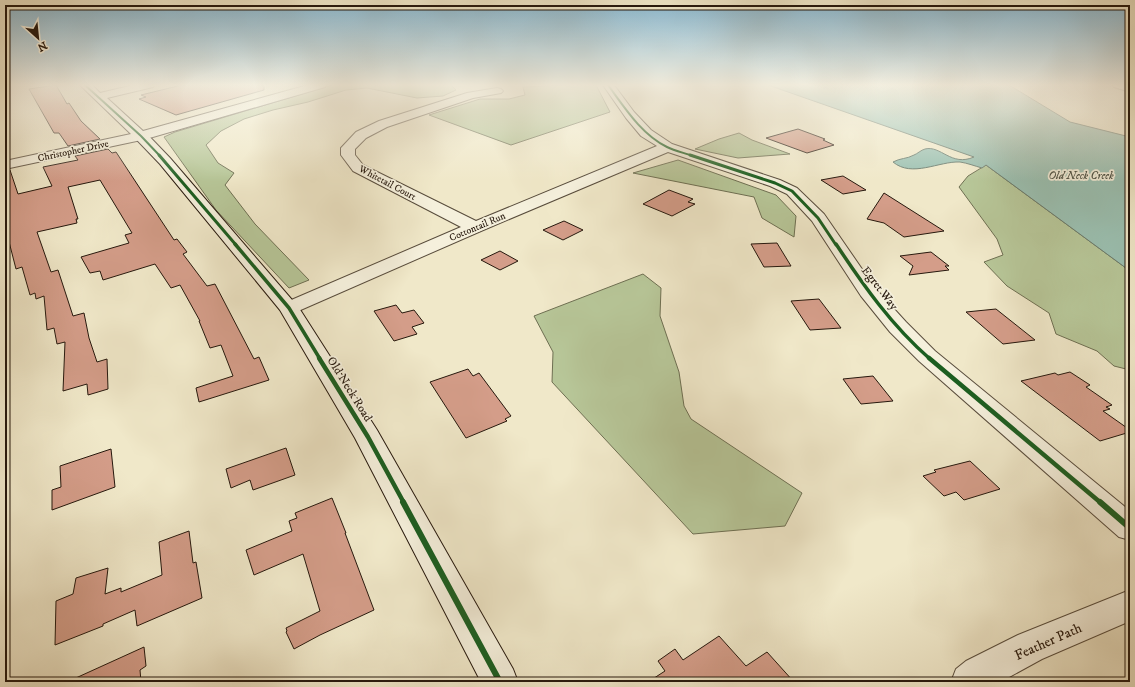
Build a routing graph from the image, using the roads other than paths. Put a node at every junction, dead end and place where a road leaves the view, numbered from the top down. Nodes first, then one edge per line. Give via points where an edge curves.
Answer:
1 (120, 117) edge
2 (208, 117) edge
3 (404, 117) edge
4 (632, 117) edge
5 (141, 136) junction
6 (667, 147) junction
7 (5, 165) edge
8 (475, 227) junction
9 (289, 308) junction
10 (1130, 528) edge
11 (1130, 605) edge
12 (500, 682) edge
13 (969, 682) edge

1 - 5 street, Old Neck Road
2 - 5 street
3 - 8 street, Whitetail Court via 361,135 348,148 348,156 358,168
4 - 6 street, Egret Way via 646,133
5 - 7 street, Christopher Drive
5 - 9 street, Old Neck Road
6 - 8 street, Cottontail Run
6 - 10 street, Egret Way via 792,191 818,218 868,292 927,356
8 - 9 street, Cottontail Run
9 - 12 street, Old Neck Road via 368,437
11 - 13 street, Feather Path via 1030,647

